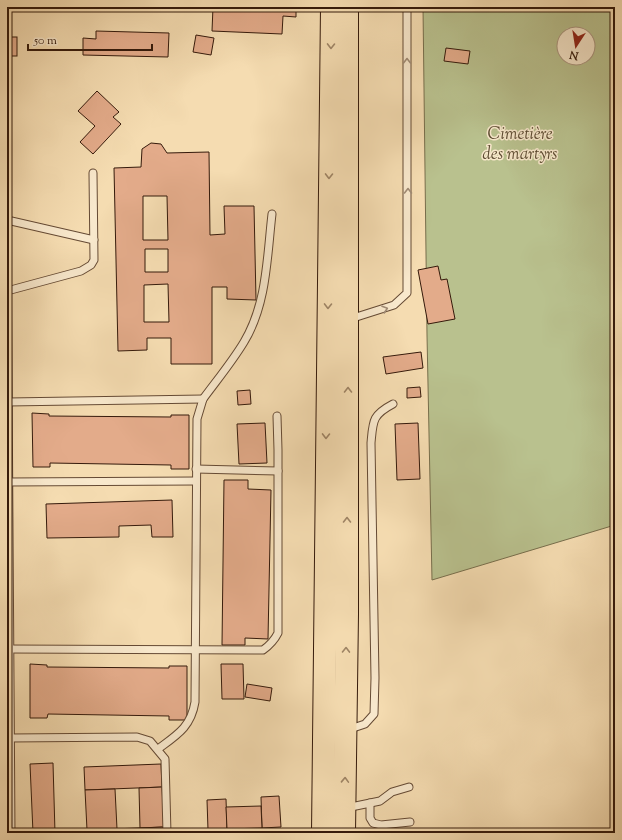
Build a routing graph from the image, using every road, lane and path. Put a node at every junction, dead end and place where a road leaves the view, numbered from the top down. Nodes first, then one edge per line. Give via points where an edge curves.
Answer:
1 (332, 7) edge
2 (347, 7) edge
3 (407, 7) edge
4 (94, 173) dead end
5 (272, 214) dead end
6 (7, 220) edge
7 (7, 228) edge
8 (94, 240) junction
9 (7, 291) edge
10 (7, 299) edge
11 (348, 319) junction
12 (203, 399) junction
13 (8, 402) junction
14 (392, 404) dead end
15 (8, 416) edge
16 (277, 416) dead end
17 (196, 469) junction
18 (278, 471) junction
19 (196, 481) junction
20 (8, 482) edge
21 (9, 649) edge
22 (195, 650) junction
23 (345, 731) junction
24 (10, 738) junction
25 (158, 749) junction
26 (409, 787) dead end
27 (370, 803) junction
28 (344, 808) junction
29 (410, 822) dead end
30 (11, 833) edge
31 (167, 833) edge
32 (323, 833) edge
33 (344, 833) edge

1 -> 32 highway
2 - 11 highway
11 -> 3 lane via 394,306 407,293
4 - 8 lane
5 - 12 lane via 262,295 256,316 245,341
6 - 8 lane
7 - 9 lane
8 - 9 lane via 94,260 87,268
9 - 10 lane
10 - 13 lane
23 -> 11 highway
12 - 13 lane
12 - 17 lane via 197,419
13 - 15 lane
14 - 23 lane via 379,411 372,422 374,714 365,724
15 - 20 lane
16 - 18 lane
17 - 18 lane
17 - 19 lane
18 - 22 lane via 278,633 275,640 263,650
19 - 20 lane
19 - 22 lane
20 - 21 lane
21 - 22 lane
21 - 24 lane
22 - 25 lane via 193,712 190,721
28 -> 23 highway
24 - 25 lane via 137,737 150,741
24 - 30 lane
25 - 31 lane via 165,759
26 - 27 lane
27 - 28 lane
27 - 29 lane via 370,818 373,823 381,825
28 - 33 highway

